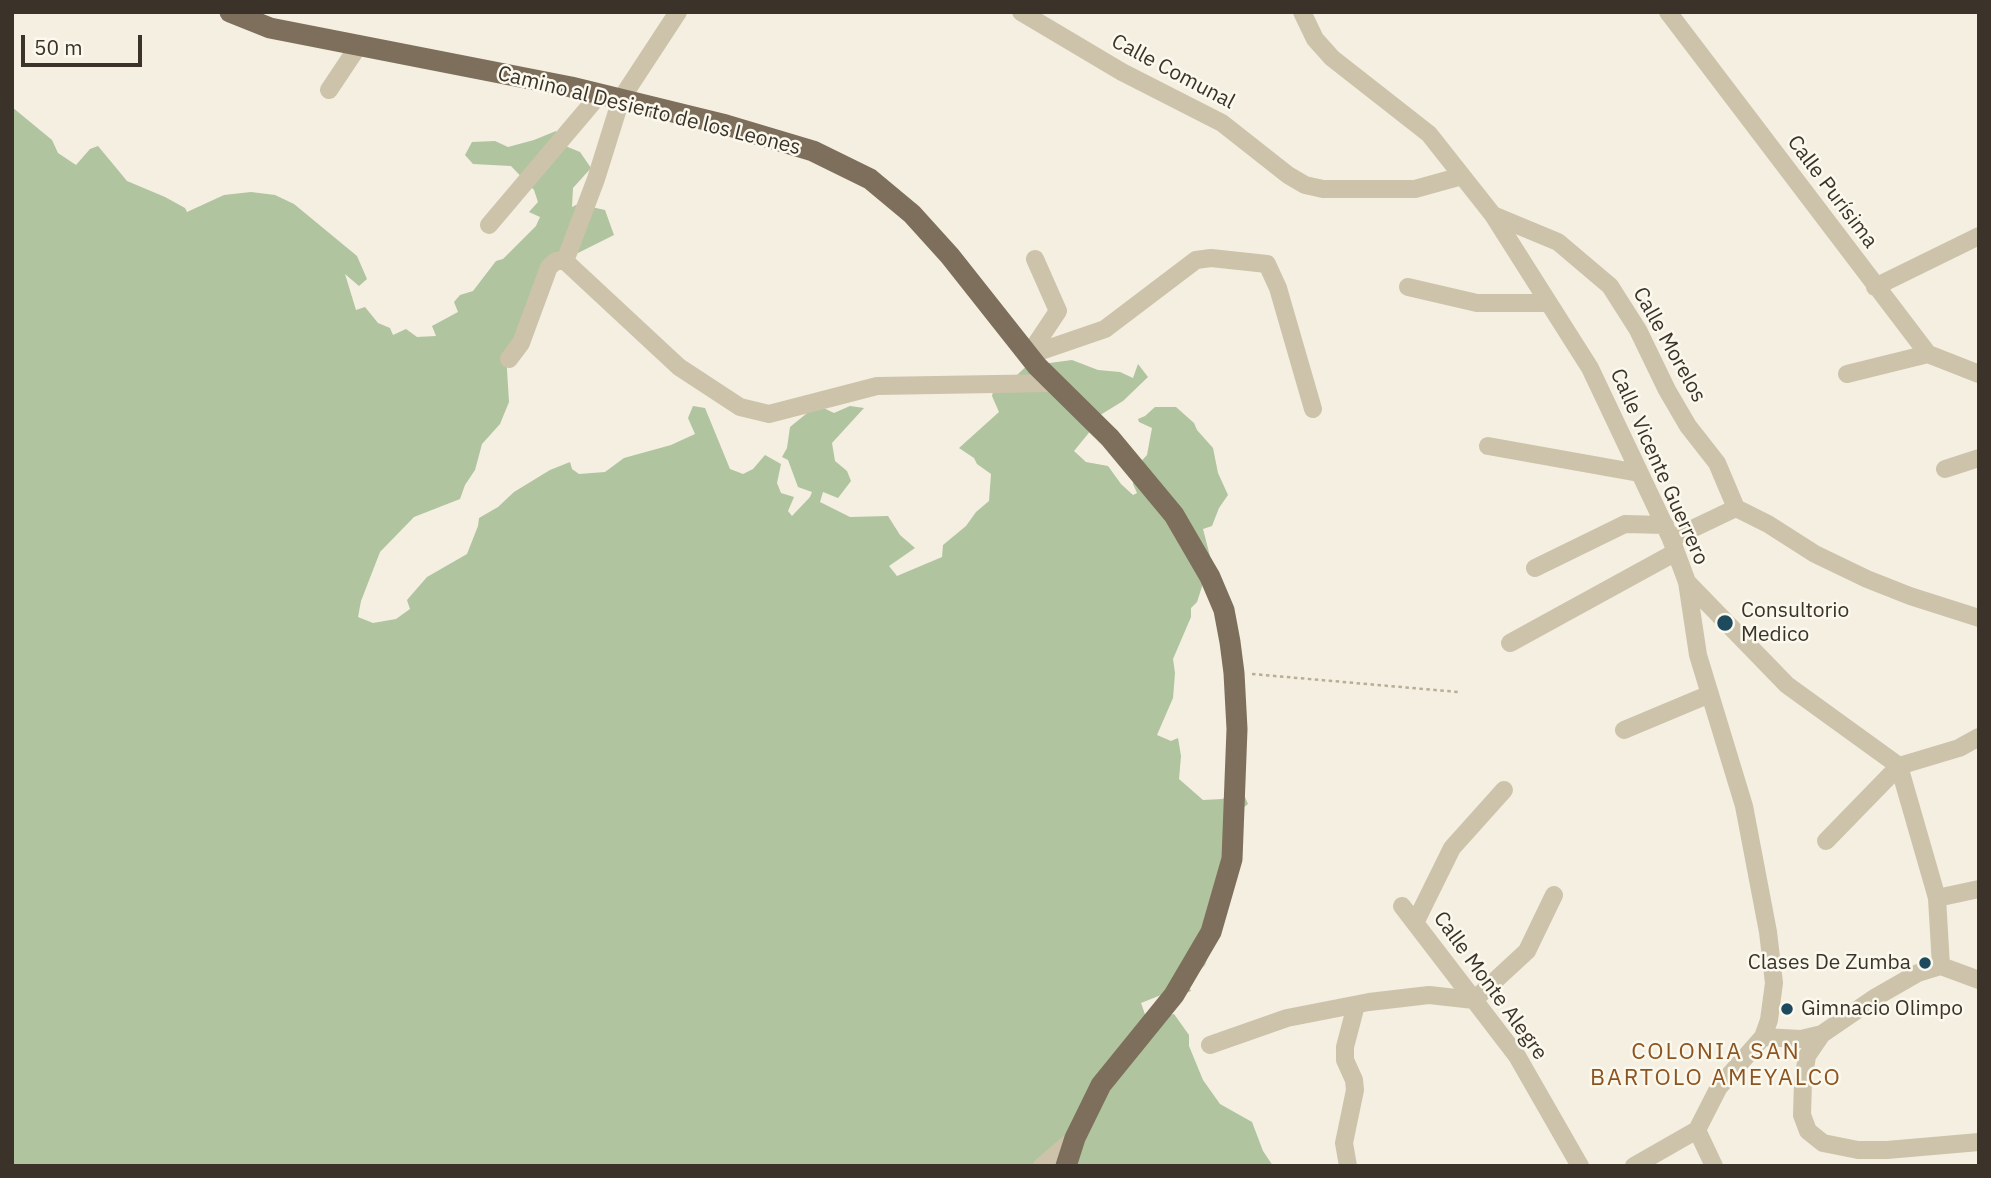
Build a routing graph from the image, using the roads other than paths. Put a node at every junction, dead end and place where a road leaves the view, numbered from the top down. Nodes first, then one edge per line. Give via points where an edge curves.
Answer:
1 (230, 12) edge
2 (678, 12) edge
3 (1021, 12) edge
4 (1302, 12) edge
5 (1668, 12) edge
6 (359, 45) junction
7 (329, 90) dead end
8 (600, 94) junction
9 (621, 99) junction
10 (1462, 176) junction
11 (1493, 215) junction
12 (489, 225) dead end
13 (1979, 236) edge
14 (1035, 259) dead end
15 (561, 261) junction
16 (1408, 286) dead end
17 (1875, 287) junction
18 (1548, 303) junction
19 (1928, 354) junction
20 (1030, 358) junction
21 (509, 359) dead end
22 (1847, 374) dead end
23 (1979, 374) edge
24 (1055, 383) junction
25 (1313, 410) dead end
26 (1488, 446) dead end
27 (1979, 458) edge
28 (1945, 469) dead end
29 (1640, 473) junction
30 (1736, 508) junction
31 (1671, 539) junction
32 (1535, 568) dead end
33 (1687, 582) junction
34 (1979, 618) edge
35 (1510, 643) dead end
36 (1710, 694) junction
37 (1624, 730) dead end
38 (1979, 737) edge
39 (1899, 766) junction
40 (1504, 790) dead end
41 (1826, 841) dead end
42 (1979, 889) edge
43 (1554, 895) dead end
44 (1937, 898) junction
45 (1402, 906) dead end
46 (1415, 922) junction
47 (1941, 966) junction
48 (1979, 980) edge
49 (1474, 1000) junction
50 (1356, 1005) junction
51 (1822, 1034) junction
52 (1763, 1037) junction
53 (1210, 1045) dead end
54 (1697, 1130) junction
55 (1075, 1138) junction
56 (1979, 1142) edge
57 (1042, 1166) edge
58 (1066, 1166) edge
59 (1348, 1166) edge
60 (1580, 1166) edge
61 (1634, 1166) edge
62 (1714, 1166) edge

1 - 6 main road, Camino al Desierto de los Leones via 270,28
2 - 9 street
3 - 10 street, Calle Comunal via 1122,72 1222,123 1305,185 1415,189
4 - 10 street, Calle Vicente Guerrero via 1315,39 1332,58 1429,134
5 - 17 street, Calle Purísima
6 - 7 street
6 - 8 main road, Camino al Desierto de los Leones
8 - 9 main road, Camino al Desierto de los Leones
8 - 12 street
9 - 15 street via 596,178
9 - 20 main road, Camino al Desierto de los Leones via 813,151 870,179 912,214 950,256
10 - 11 street, Calle Vicente Guerrero
11 - 18 street, Calle Vicente Guerrero
11 - 30 street, Calle Morelos via 1558,242 1610,285 1639,330 1688,426 1717,463
13 - 17 street
14 - 20 street via 1058,311
15 - 21 street via 549,267 521,343
15 - 24 street via 679,367 740,407 769,414 877,386
16 - 18 street via 1477,303
17 - 19 street, Calle Purísima
18 - 29 street, Calle Vicente Guerrero via 1590,368
19 - 22 street
19 - 23 street
20 - 24 main road, Camino al Desierto de los Leones
20 - 25 street via 1105,329 1196,260 1267,264
24 - 55 main road, Camino al Desierto de los Leones via 1110,438 1174,515 1210,577 1224,610 1237,729 1232,859 1211,932 1174,995 1101,1085
26 - 29 street
27 - 28 street
29 - 31 street, Calle Vicente Guerrero
30 - 31 street
30 - 34 street via 1867,579
31 - 32 street via 1625,524
31 - 33 street, Calle Vicente Guerrero
31 - 35 street
33 - 36 street, Calle Vicente Guerrero via 1698,656
33 - 39 street via 1787,685
36 - 37 street
36 - 52 street, Calle Vicente Guerrero via 1744,806 1769,932 1774,983
38 - 39 street via 1959,748
39 - 41 street
39 - 44 street
40 - 46 street via 1452,848
42 - 44 street
43 - 49 street via 1527,951
44 - 47 street
45 - 46 street, Calle Monte Alegre
46 - 49 street, Calle Monte Alegre
47 - 48 street
47 - 51 street via 1918,973 1876,997
49 - 50 street via 1429,995
49 - 60 street, Calle Monte Alegre via 1517,1056
50 - 53 street via 1287,1018
50 - 59 street via 1345,1047 1355,1090 1344,1143
51 - 52 street via 1801,1040
51 - 56 street via 1807,1056 1802,1115 1808,1131 1823,1143 1887,1150
52 - 54 street via 1718,1087
54 - 61 street
54 - 62 street
55 - 57 street
55 - 58 main road, Camino al Desierto de los Leones

